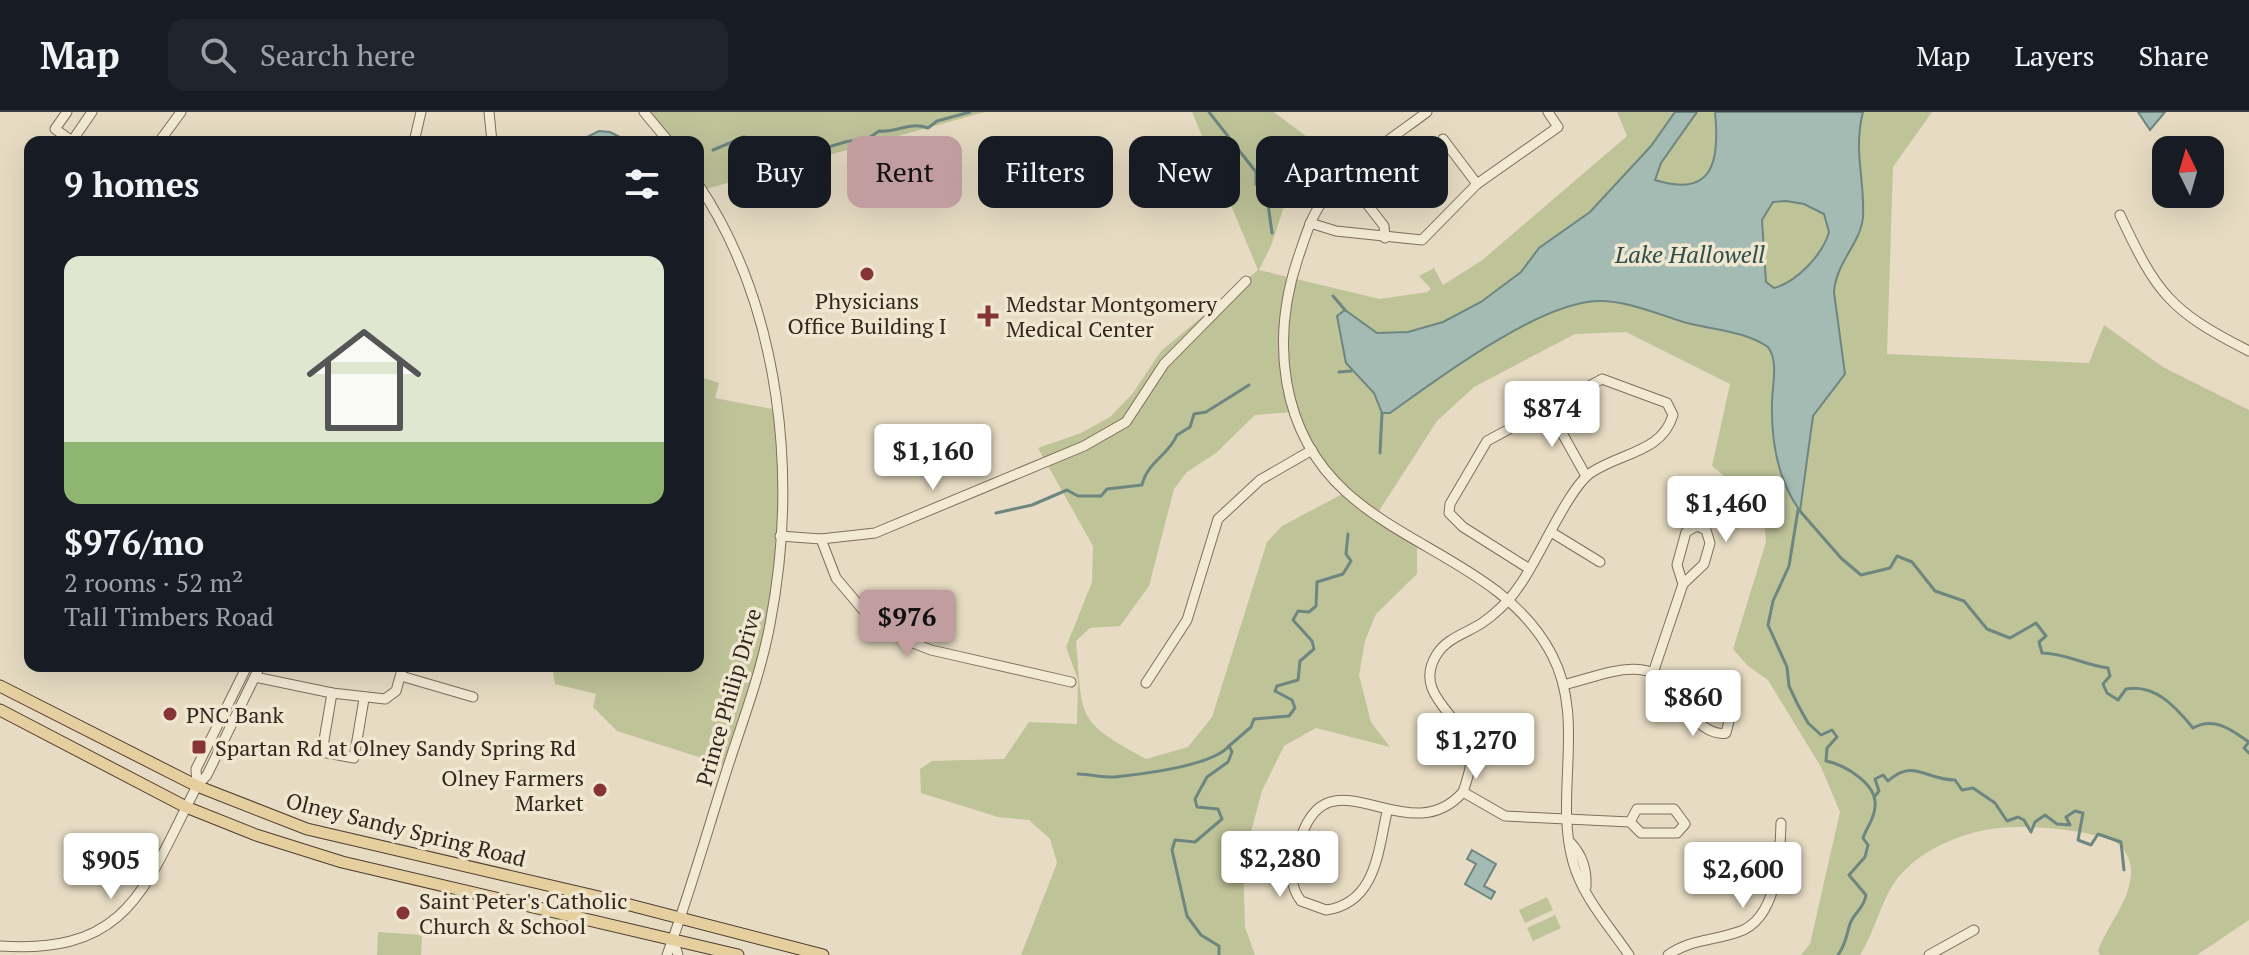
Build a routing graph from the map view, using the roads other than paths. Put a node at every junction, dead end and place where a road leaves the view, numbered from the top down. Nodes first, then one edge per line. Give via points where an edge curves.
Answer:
1 (67, 112) edge
2 (92, 112) edge
3 (421, 112) edge
4 (489, 112) edge
5 (644, 112) edge
6 (1427, 112) edge
7 (1548, 112) edge
8 (176, 114) edge
9 (65, 136) edge
10 (75, 136) edge
11 (163, 136) edge
12 (415, 136) edge
13 (491, 136) edge
14 (664, 136) edge
15 (1448, 146) edge
16 (1477, 184) junction
17 (704, 196) edge
18 (1370, 208) edge
19 (2120, 215) dead end
20 (1310, 223) junction
21 (1385, 238) junction
22 (1246, 281) dead end
23 (2249, 351) edge
24 (1547, 406) junction
25 (1312, 450) junction
26 (1586, 476) junction
27 (1551, 532) junction
28 (780, 536) junction
29 (821, 539) junction
30 (1600, 562) dead end
31 (1528, 568) junction
32 (1683, 584) junction
33 (1508, 598) junction
34 (1654, 670) junction
35 (244, 672) edge
36 (257, 672) edge
37 (402, 672) edge
38 (405, 672) edge
39 (255, 677) junction
40 (1071, 682) dead end
41 (1146, 683) dead end
42 (1563, 685) junction
43 (0, 686) edge
44 (1682, 691) junction
45 (332, 693) junction
46 (473, 697) dead end
47 (364, 699) junction
48 (0, 710) edge
49 (197, 786) junction
50 (1463, 792) junction
51 (186, 807) junction
52 (1387, 812) junction
53 (1565, 819) junction
54 (1630, 822) junction
55 (1781, 823) dead end
56 (680, 918) junction
57 (1974, 930) dead end
58 (674, 942) junction
59 (0, 946) edge
60 (60, 950) edge
61 (667, 955) edge
62 (678, 955) edge
63 (738, 955) edge
64 (823, 955) edge
65 (1629, 955) edge
66 (1668, 955) edge
67 (1929, 955) edge

1 - 9 street via 55,129
2 - 10 street
3 - 12 street
4 - 13 street
5 - 14 street
6 - 20 street via 1348,173
7 - 16 street via 1558,127
8 - 11 street
15 - 16 street
16 - 21 street via 1422,240
17 - 28 street, Prince Philip Drive via 748,286 764,333 782,451
18 - 21 street via 1384,226
19 - 23 street via 2143,265 2165,296 2197,322
20 - 21 street
20 - 25 street via 1289,287 1282,362 1293,412
22 - 29 street via 1164,364 1117,429 908,521 852,538
24 - 26 street
24 - 26 street via 1608,378 1672,409 1663,438
24 - 31 street via 1487,441 1450,504 1453,519
25 - 33 street via 1353,498
25 - 41 street via 1260,480 1218,519 1187,620
26 - 27 street
27 - 30 street
27 - 31 street
28 - 29 street
28 - 56 street, Prince Philip Drive via 770,626
29 - 40 street via 836,578 880,630 931,650
31 - 33 street
32 - 32 street via 1699,572 1710,543 1706,530 1697,526 1686,532 1677,565
32 - 34 street
33 - 42 street via 1535,627
33 - 50 street via 1438,653 1431,676 1439,705 1468,742 1470,770
34 - 42 street via 1622,671
34 - 44 street
35 - 49 street via 196,769
36 - 39 street
37 - 47 street via 391,696
38 - 46 street
39 - 45 street
39 - 49 street
42 - 53 street via 1569,727
43 - 49 main road, Olney Sandy Spring Road
44 - 44 street via 1685,708 1711,732 1726,733 1729,721 1723,712 1703,695
45 - 47 street
45 - 47 street via 322,752 354,758
48 - 51 main road, Olney Sandy Spring Road
49 - 51 street
49 - 56 main road, Olney Sandy Spring Road via 307,829
50 - 52 street via 1450,805 1426,814
50 - 53 street via 1505,816
51 - 58 main road, Olney Sandy Spring Road via 342,862
51 - 60 street via 135,898 115,921
52 - 52 street via 1344,798 1315,808 1302,830 1291,875 1301,901 1326,910 1361,893 1373,877
53 - 54 street
53 - 65 street via 1587,874 1586,890
54 - 54 street via 1641,833 1677,833 1685,824 1674,809 1637,809
55 - 66 street via 1772,889 1760,917 1741,932 1698,939
56 - 58 street, Prince Philip Drive
56 - 64 main road, Olney Sandy Spring Road
57 - 67 street
58 - 61 street, Prince Philip Drive
58 - 62 street
58 - 63 main road, Olney Sandy Spring Road
59 - 60 street

